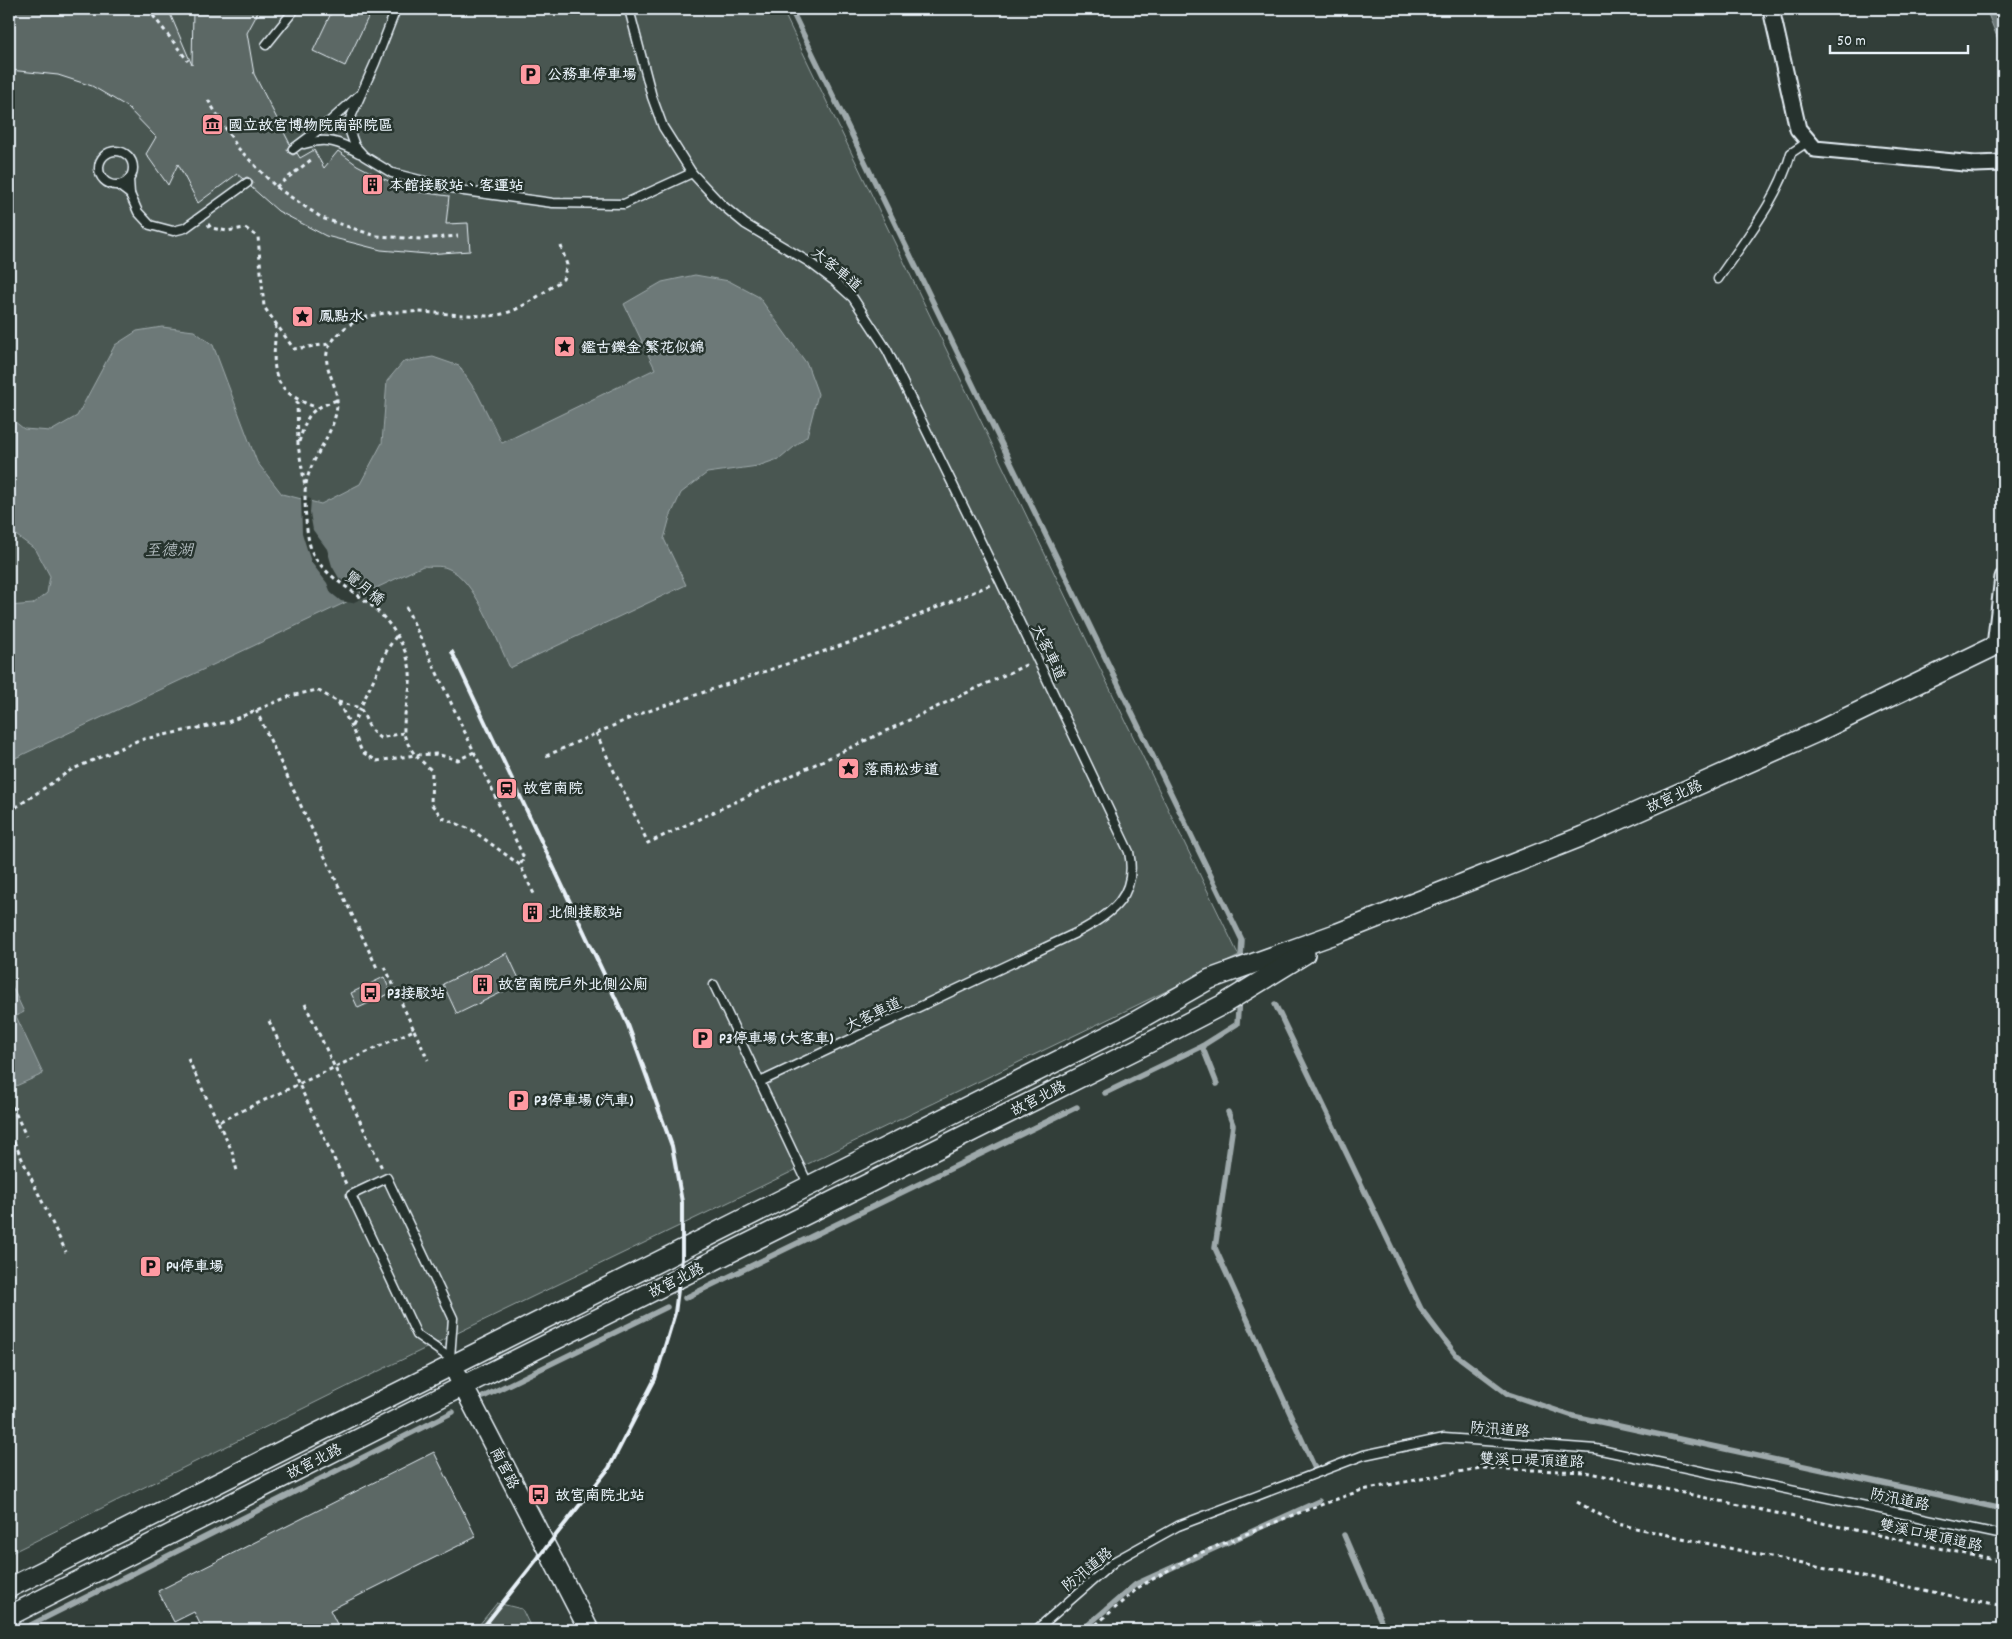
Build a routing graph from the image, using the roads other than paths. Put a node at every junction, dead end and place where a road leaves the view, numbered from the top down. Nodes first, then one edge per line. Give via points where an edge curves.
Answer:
1 (295, 9) edge
2 (396, 9) edge
3 (629, 9) edge
4 (1771, 9) edge
5 (266, 45) dead end
6 (361, 93) junction
7 (1809, 142) junction
8 (364, 156) junction
9 (2003, 163) edge
10 (692, 173) junction
11 (129, 178) junction
12 (246, 183) dead end
13 (118, 185) junction
14 (130, 194) junction
15 (1718, 279) dead end
16 (2003, 577) edge
17 (1999, 644) edge
18 (1338, 933) junction
19 (714, 985) dead end
20 (760, 1082) junction
21 (809, 1186) junction
22 (451, 1361) junction
23 (463, 1386) junction
24 (2003, 1535) edge
25 (9, 1588) edge
26 (9, 1616) edge
27 (589, 1630) edge
28 (1036, 1630) edge

1 - 5 lane
2 - 6 lane
3 - 10 lane, 大客車道 via 663,127
4 - 7 street via 1798,128
6 - 8 lane via 350,119 350,132 355,146
6 - 8 lane via 295,147 325,140 344,144
7 - 9 street via 1815,149 1975,164
7 - 15 lane via 1791,153 1773,198
8 - 10 lane via 392,173 411,179 464,191 553,203 624,204
10 - 20 lane, 大客車道 via 721,204 746,224 809,262 853,298 872,326 894,364 1000,581 1128,852 1132,868 1119,903 1104,918
11 - 13 lane
11 - 13 lane via 132,172 130,160 120,152 107,154 99,164 101,177
11 - 14 lane
12 - 14 lane via 185,228 173,231 150,225 138,212
13 - 14 lane
16 - 17 street
17 - 18 street, 故宮北路 via 1815,733 1583,836
18 - 21 street, 故宮北路 via 1210,979 1131,1024
18 - 23 street, 故宮北路 via 1222,1005 1146,1045
19 - 20 lane
20 - 21 lane
21 - 22 street, 故宮北路
22 - 22 lane via 453,1318 387,1178 351,1195 417,1335
22 - 23 street, 南宮路
22 - 25 street, 故宮北路
23 - 26 street, 故宮北路
23 - 27 street, 南宮路
24 - 28 lane, 防汛道路 via 1596,1449 1444,1438 1364,1455 1178,1526 1115,1561

